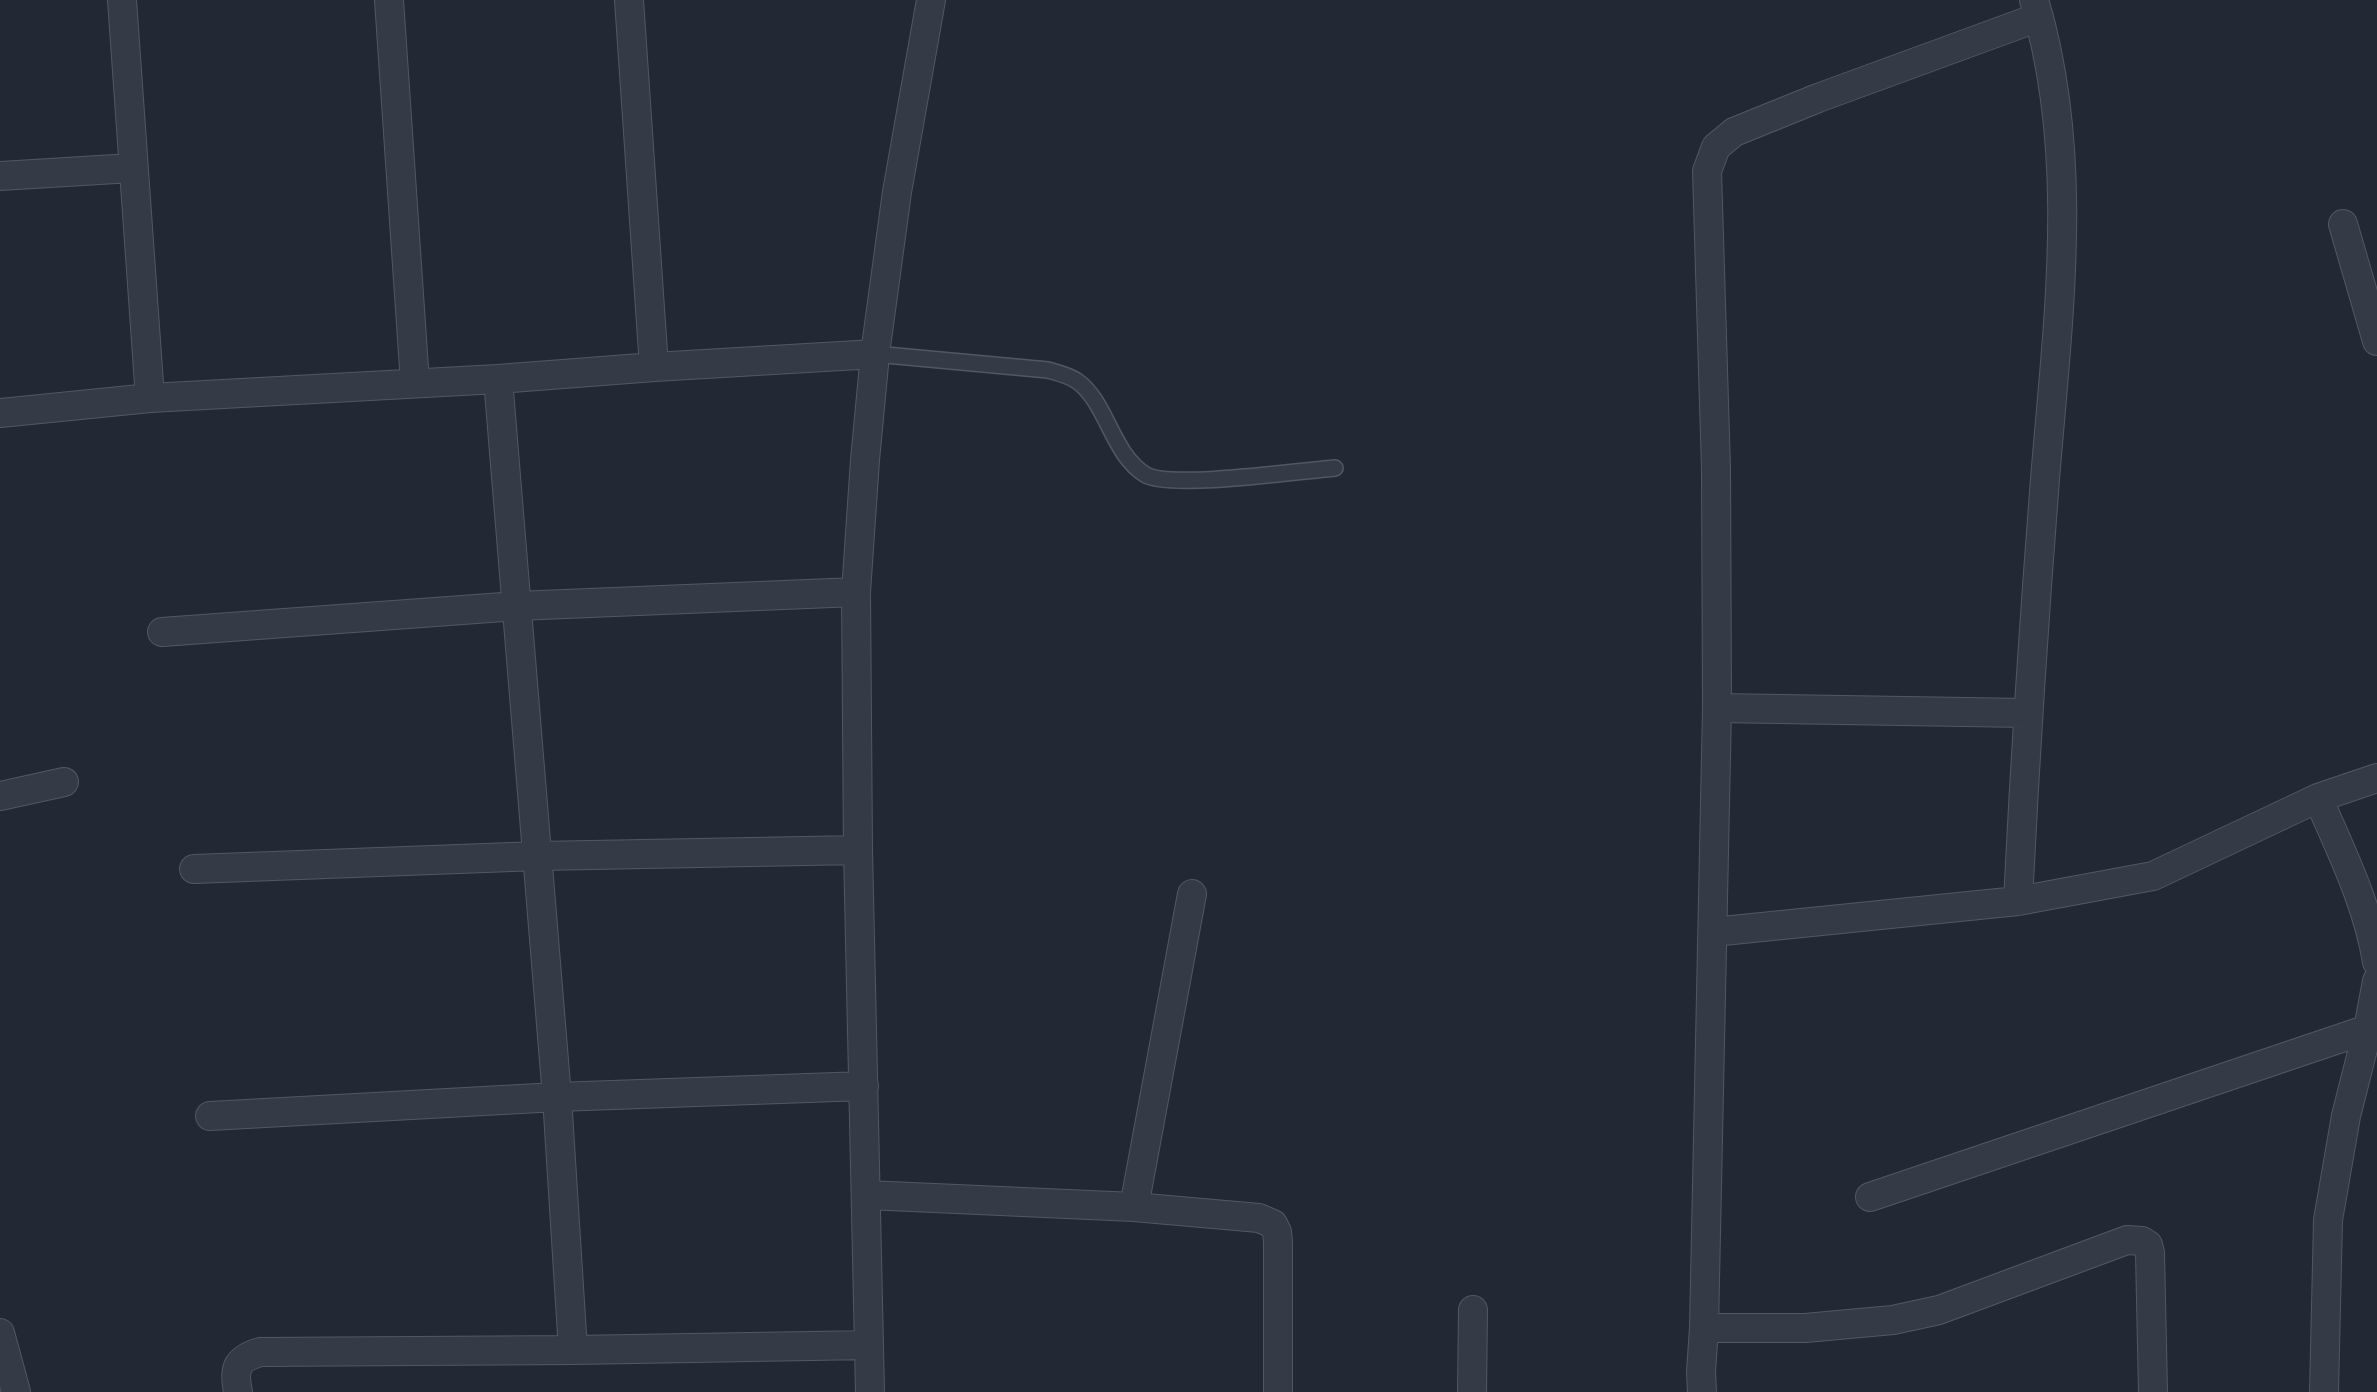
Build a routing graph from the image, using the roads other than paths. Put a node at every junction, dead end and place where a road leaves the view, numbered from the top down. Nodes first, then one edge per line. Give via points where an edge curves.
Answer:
1 (122, 0) edge
2 (389, 0) edge
3 (629, 0) edge
4 (931, 0) edge
5 (2036, 8) edge
6 (132, 168) junction
7 (0, 176) edge
8 (2343, 224) dead end
9 (2377, 341) edge
10 (875, 354) junction
11 (654, 367) junction
12 (498, 379) junction
13 (415, 384) junction
14 (150, 398) junction
15 (0, 413) edge
16 (1334, 468) dead end
17 (856, 592) junction
18 (516, 606) junction
19 (162, 632) dead end
20 (1717, 708) junction
21 (2027, 714) junction
22 (2377, 778) edge
23 (64, 782) dead end
24 (0, 796) edge
25 (2318, 798) junction
26 (858, 850) junction
27 (538, 856) junction
28 (194, 869) dead end
29 (1192, 894) dead end
30 (2018, 901) junction
31 (1713, 932) junction
32 (2377, 962) edge
33 (2377, 981) edge
34 (2368, 1029) junction
35 (864, 1086) junction
36 (557, 1097) junction
37 (210, 1116) dead end
38 (868, 1195) junction
39 (1870, 1197) dead end
40 (1134, 1207) junction
41 (1473, 1310) dead end
42 (1704, 1328) junction
43 (0, 1333) edge
44 (869, 1345) junction
45 (573, 1350) junction
46 (16, 1392) edge
47 (238, 1392) edge
48 (870, 1392) edge
49 (1278, 1392) edge
50 (1472, 1392) edge
51 (1702, 1392) edge
52 (2153, 1392) edge
53 (2324, 1392) edge

1 - 6 street
2 - 13 street
3 - 11 street
4 - 10 street via 897,192
5 - 20 street via 1734,132 1716,147 1707,171 1716,470
5 - 21 street via 2054,86 2061,137 2063,191 2058,305
6 - 7 street
6 - 14 street
8 - 9 street
10 - 11 street
10 - 16 lane via 1048,370 1066,375 1079,382 1131,465 1147,476 1179,482
10 - 17 street
11 - 12 street
12 - 13 street
12 - 18 street
13 - 14 street
14 - 15 street
17 - 18 street
17 - 26 street
18 - 19 street
18 - 27 street
20 - 21 street
20 - 31 street
21 - 30 street
22 - 25 street
23 - 24 street
25 - 30 street via 2153,876
25 - 32 street via 2361,900
26 - 27 street
26 - 35 street
27 - 28 street
27 - 36 street
29 - 40 street
30 - 31 street
31 - 42 street
33 - 34 street
34 - 39 street
34 - 53 street via 2346,1116 2328,1220
35 - 36 street
35 - 38 street
36 - 37 street
36 - 45 street
38 - 40 street
38 - 44 street
40 - 49 street via 1259,1218 1273,1224 1278,1242
41 - 50 street
42 - 51 street
42 - 52 street via 1805,1328 1893,1320 1939,1310 2135,1239 2148,1245 2150,1253
43 - 46 street
44 - 45 street
44 - 48 street
45 - 47 street via 260,1352 245,1357 237,1366

